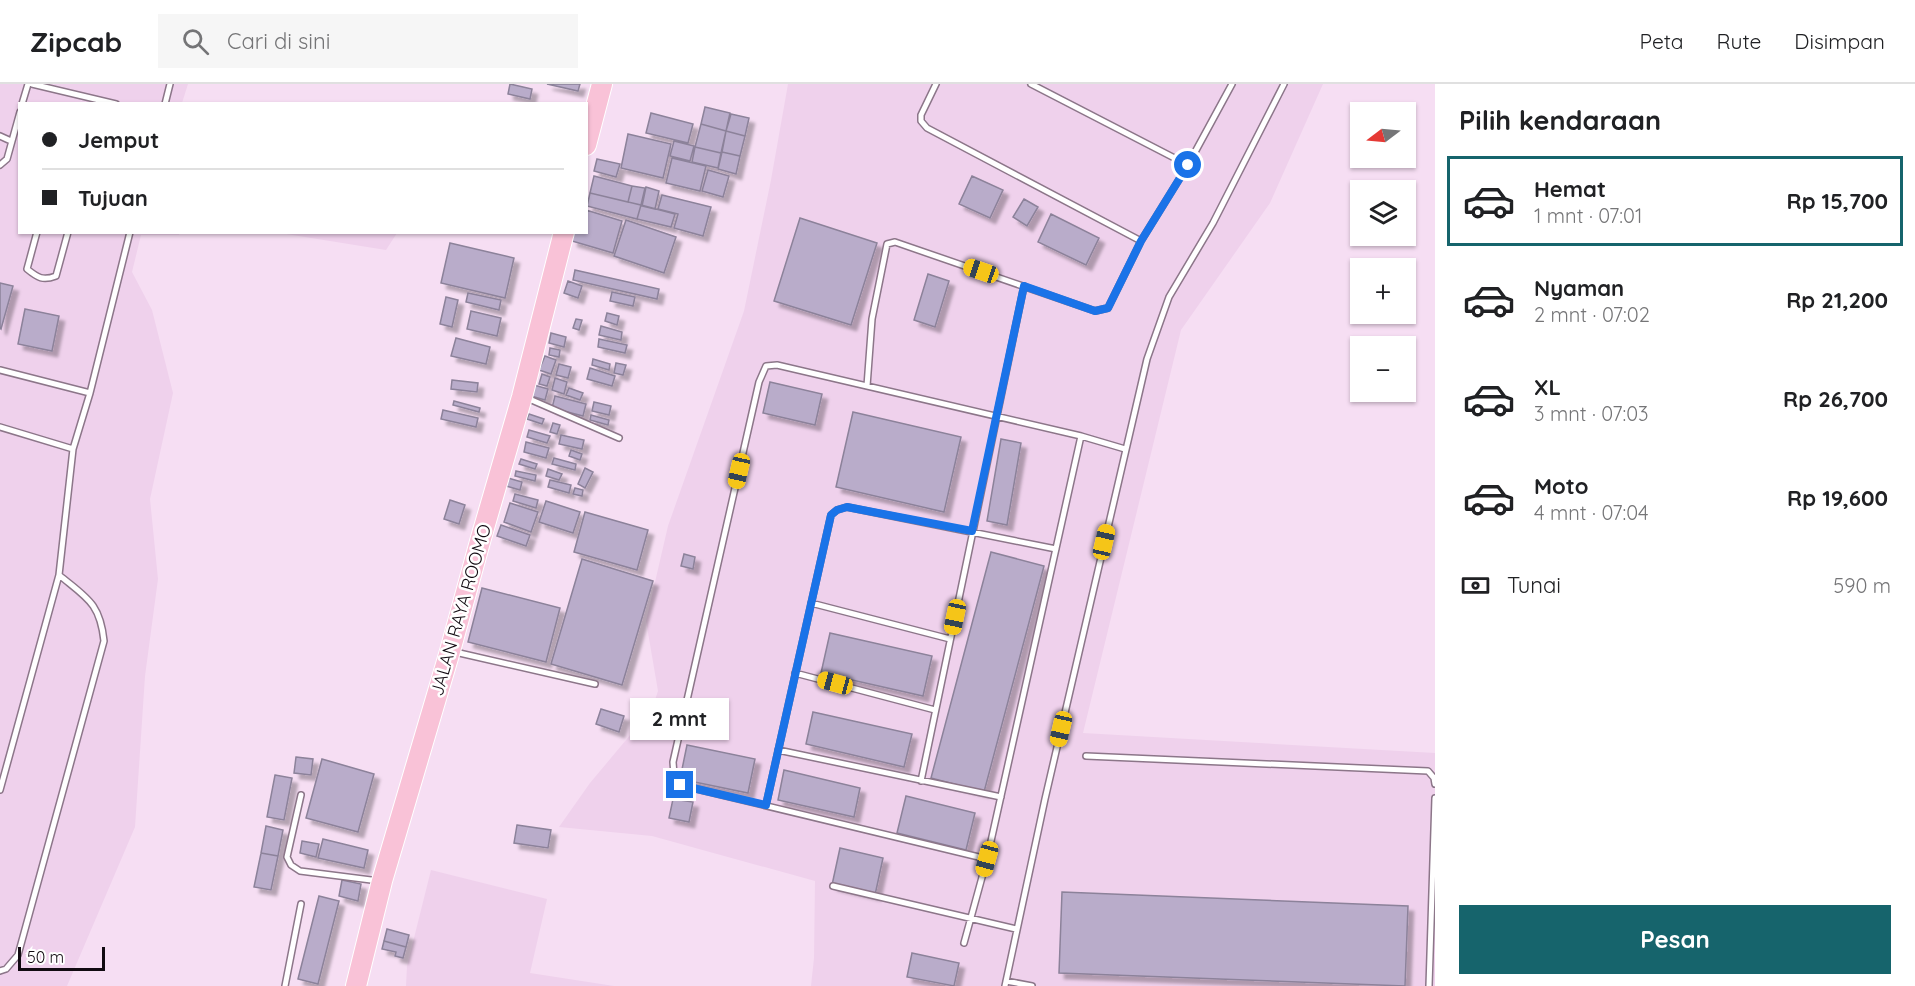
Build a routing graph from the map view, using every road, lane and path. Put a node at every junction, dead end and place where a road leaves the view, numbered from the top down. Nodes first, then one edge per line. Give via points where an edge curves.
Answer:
1 (30, 84) edge
2 (170, 84) edge
3 (602, 84) edge
4 (936, 84) edge
5 (1031, 84) edge
6 (1232, 84) edge
7 (1284, 84) edge
8 (55, 86) edge
9 (23, 102) edge
10 (109, 102) edge
11 (166, 102) edge
12 (18, 118) edge
13 (0, 136) edge
14 (588, 137) edge
15 (11, 141) junction
16 (0, 165) edge
17 (1188, 165) junction
18 (36, 234) edge
19 (67, 234) edge
20 (130, 234) edge
21 (563, 234) edge
22 (1141, 241) junction
23 (1024, 286) junction
24 (0, 370) edge
25 (867, 386) junction
26 (90, 393) junction
27 (522, 397) junction
28 (996, 417) junction
29 (0, 427) edge
30 (1081, 436) junction
31 (619, 438) dead end
32 (73, 449) junction
33 (1125, 449) junction
34 (972, 531) junction
35 (1056, 549) junction
36 (59, 575) junction
37 (811, 603) junction
38 (950, 639) junction
39 (450, 651) junction
40 (795, 673) junction
41 (595, 684) dead end
42 (935, 710) junction
43 (778, 750) junction
44 (1086, 756) dead end
45 (921, 781) junction
46 (1435, 784) edge
47 (0, 790) edge
48 (301, 795) dead end
49 (1001, 797) junction
50 (1435, 798) edge
51 (766, 805) junction
52 (987, 859) junction
53 (382, 881) junction
54 (833, 886) dead end
55 (301, 904) dead end
56 (971, 919) junction
57 (1016, 929) junction
58 (964, 943) dead end
59 (0, 971) edge
60 (1005, 983) edge
61 (285, 986) edge
62 (356, 986) edge
63 (1030, 986) edge
64 (1429, 986) edge

1 - 8 lane
1 - 9 lane
2 - 11 lane
3 - 14 highway
4 - 22 lane via 921,116 927,128
5 - 17 lane
6 - 17 lane
7 - 33 lane via 1213,223 1169,297 1147,359
8 - 10 lane
12 - 15 lane
13 - 15 lane
15 - 16 lane via 7,159
17 - 22 lane
18 - 19 lane via 27,269 47,279 56,276
20 - 26 lane
21 - 27 highway, JALAN RAYA ROOMO
22 - 23 lane via 1108,308 1102,311
23 - 25 lane via 895,242 887,244 872,319
23 - 28 lane
24 - 26 lane
25 - 28 lane
25 - 51 lane via 777,365 766,366 759,382 673,762 680,785
26 - 32 lane
27 - 31 lane
27 - 39 highway, JALAN RAYA ROOMO
28 - 30 lane
28 - 34 lane
29 - 32 lane
30 - 33 lane
30 - 35 lane
32 - 36 lane
33 - 57 lane
34 - 35 lane
34 - 37 lane via 847,507 837,510 831,515
34 - 38 lane
35 - 49 lane
36 - 47 lane
36 - 59 lane via 91,601 102,622 104,641 18,955
37 - 38 lane
37 - 40 lane
38 - 42 lane
39 - 41 lane
39 - 53 highway, JALAN RAYA ROOMO
40 - 42 lane
40 - 43 lane
42 - 45 lane
43 - 45 lane
43 - 51 lane
44 - 46 lane via 1428,771
45 - 49 lane
48 - 53 lane via 287,857 291,865 300,872
49 - 52 lane
50 - 64 lane
51 - 52 lane
52 - 56 lane
53 - 62 highway, JALAN RAYA ROOMO
54 - 56 lane
55 - 61 lane
56 - 57 lane
56 - 58 lane
57 - 60 lane
60 - 63 lane

